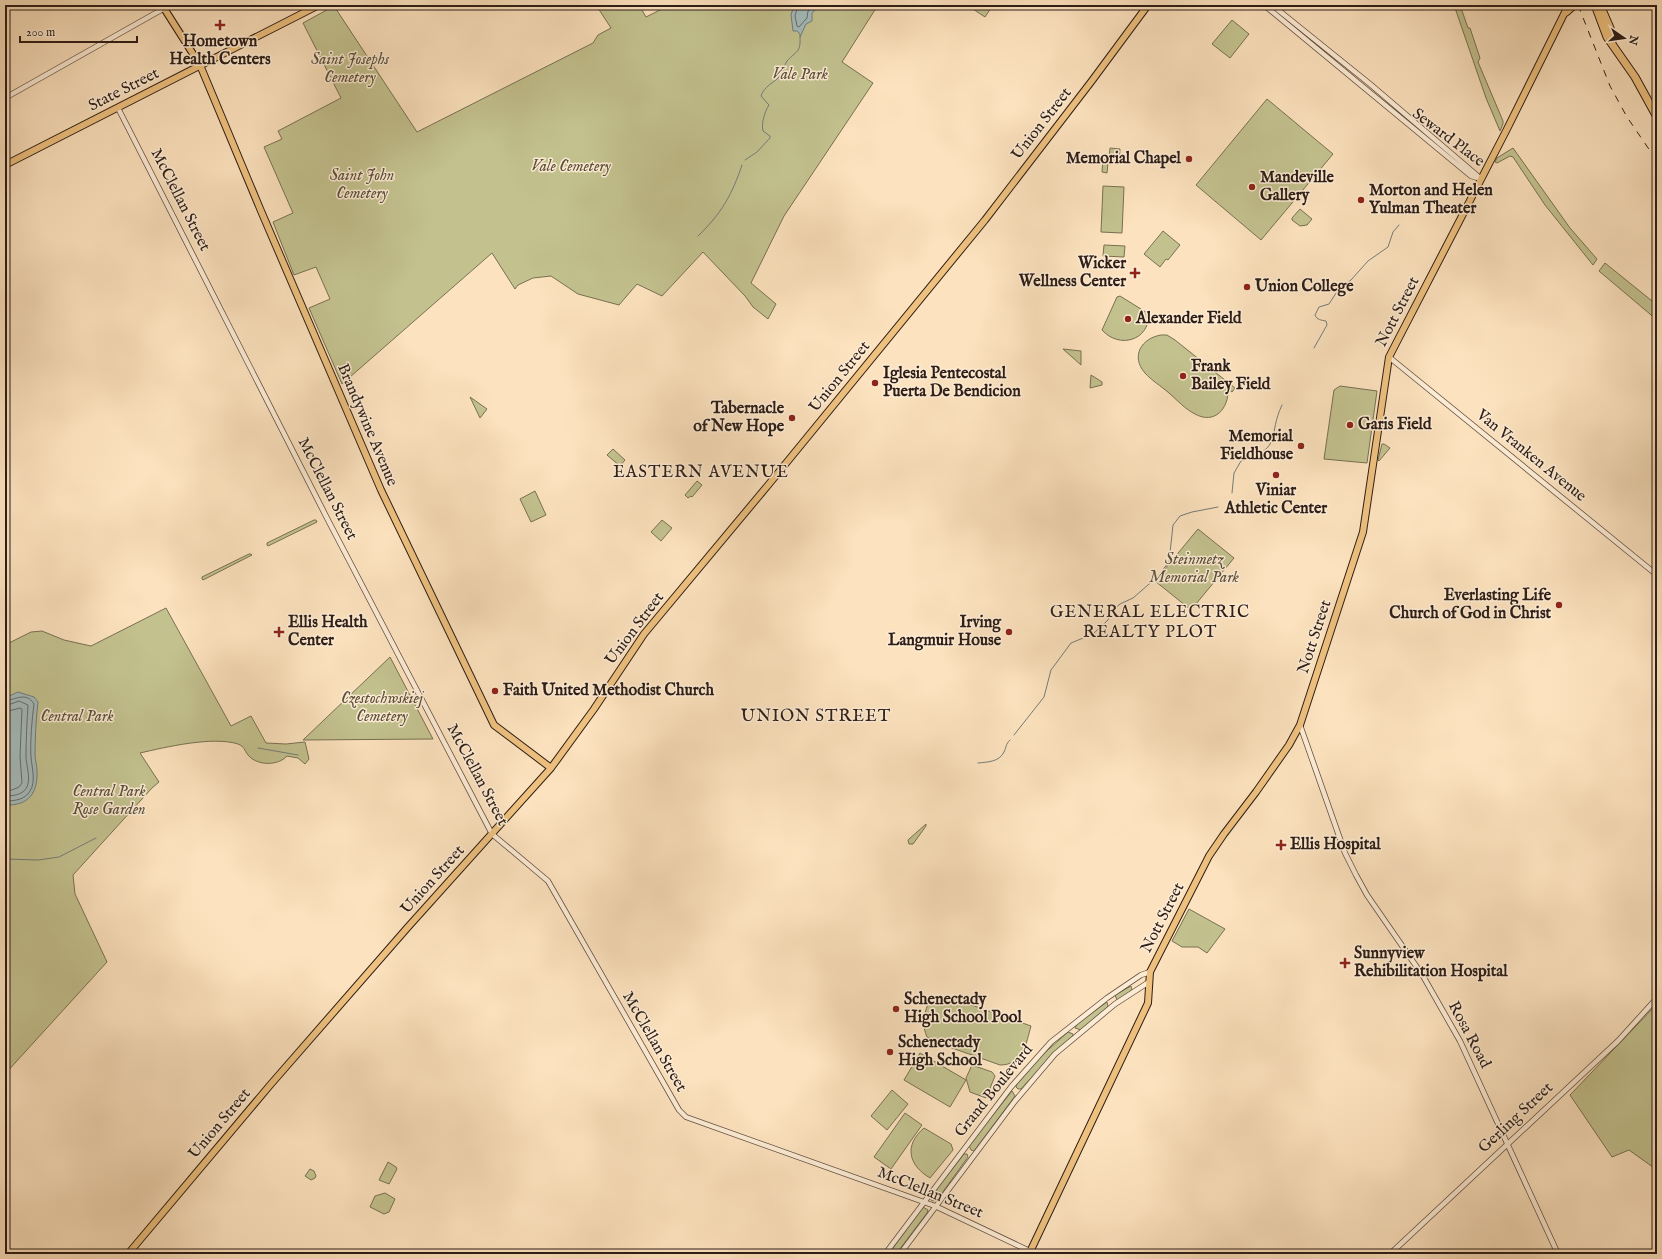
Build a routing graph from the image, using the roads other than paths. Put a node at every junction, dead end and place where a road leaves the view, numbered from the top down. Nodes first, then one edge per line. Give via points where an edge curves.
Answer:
1 (319, 5) edge
2 (1147, 5) edge
3 (1264, 5) edge
4 (1272, 5) edge
5 (1574, 5) edge
6 (1591, 5) edge
7 (166, 6) edge
8 (1598, 7) edge
9 (1567, 8) edge
10 (200, 65) junction
11 (5, 98) edge
12 (118, 108) junction
13 (1657, 118) edge
14 (5, 165) edge
15 (1481, 179) junction
16 (1389, 356) junction
17 (1657, 575) edge
18 (1300, 725) junction
19 (552, 768) junction
20 (492, 834) junction
21 (1150, 972) junction
22 (1149, 982) junction
23 (1657, 998) edge
24 (1507, 1145) junction
25 (924, 1202) junction
26 (935, 1206) junction
27 (1032, 1253) edge
28 (128, 1254) edge
29 (885, 1254) edge
30 (900, 1254) edge
31 (1390, 1254) edge
32 (1558, 1254) edge

1 - 10 main road, State Street
2 - 19 main road, Union Street via 1087,88 985,220 644,634
3 - 15 street, Seward Place via 1471,176
4 - 15 street, Seward Place
5 - 9 highway
6 - 8 highway via 1593,10
7 - 10 main road, Brandywine Avenue
7 - 11 street
8 - 13 highway via 1610,28 1612,43
9 - 15 main road, Nott Street
10 - 12 main road, State Street
10 - 19 main road, Brandywine Avenue via 381,490 494,725
12 - 14 main road, State Street
12 - 20 street, McClellan Street via 329,522
15 - 16 main road, Nott Street
16 - 17 street, Van Vranken Avenue
16 - 18 main road, Nott Street via 1363,532
18 - 21 main road, Nott Street via 1289,745 1209,856
18 - 24 street, Rosa Road via 1345,853 1367,895 1423,976 1460,1041
19 - 20 main road, Union Street
20 - 25 street, McClellan Street via 548,881 682,1114
20 - 28 main road, Union Street via 271,1084
21 - 22 main road, Nott Street
21 - 25 street, Grand Boulevard via 1107,998 1051,1042 1011,1087
22 - 26 street, Grand Boulevard via 1115,1004 1054,1054
22 - 27 main road, Nott Street via 1148,1003
23 - 24 street, Gerling Street via 1618,1041
24 - 31 street, Gerling Street
24 - 32 street, Rosa Road
25 - 26 street, McClellan Street
25 - 29 street, Grand Boulevard
26 - 27 street, McClellan Street
26 - 30 street, Grand Boulevard

